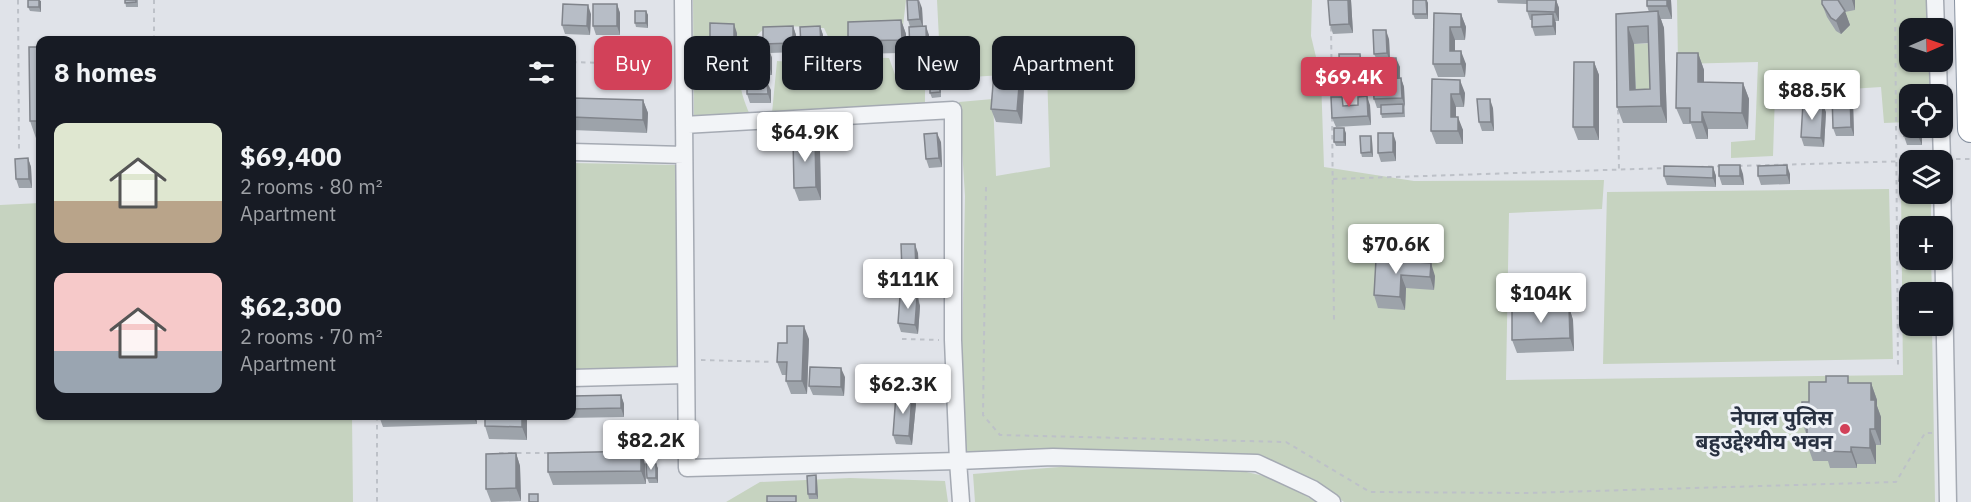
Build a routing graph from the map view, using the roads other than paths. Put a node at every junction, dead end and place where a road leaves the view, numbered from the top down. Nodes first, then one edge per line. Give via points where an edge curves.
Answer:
1 (683, 0) edge
2 (1935, 0) edge
3 (1968, 0) edge
4 (1936, 18) edge
5 (1970, 73) edge
6 (684, 125) junction
7 (1971, 129) edge
8 (576, 152) edge
9 (684, 155) junction
10 (1942, 204) edge
11 (686, 367) junction
12 (576, 378) edge
13 (958, 461) junction
14 (961, 502) edge
15 (1332, 502) edge
16 (1948, 502) edge

1 - 6 street
2 - 4 street
3 - 5 highway
5 - 7 highway
6 - 9 street
6 - 13 street via 953,110 953,340
8 - 9 street
9 - 11 street
10 - 16 street
11 - 12 street
11 - 13 street via 687,468
13 - 14 street
13 - 15 street via 1053,457 1257,463

